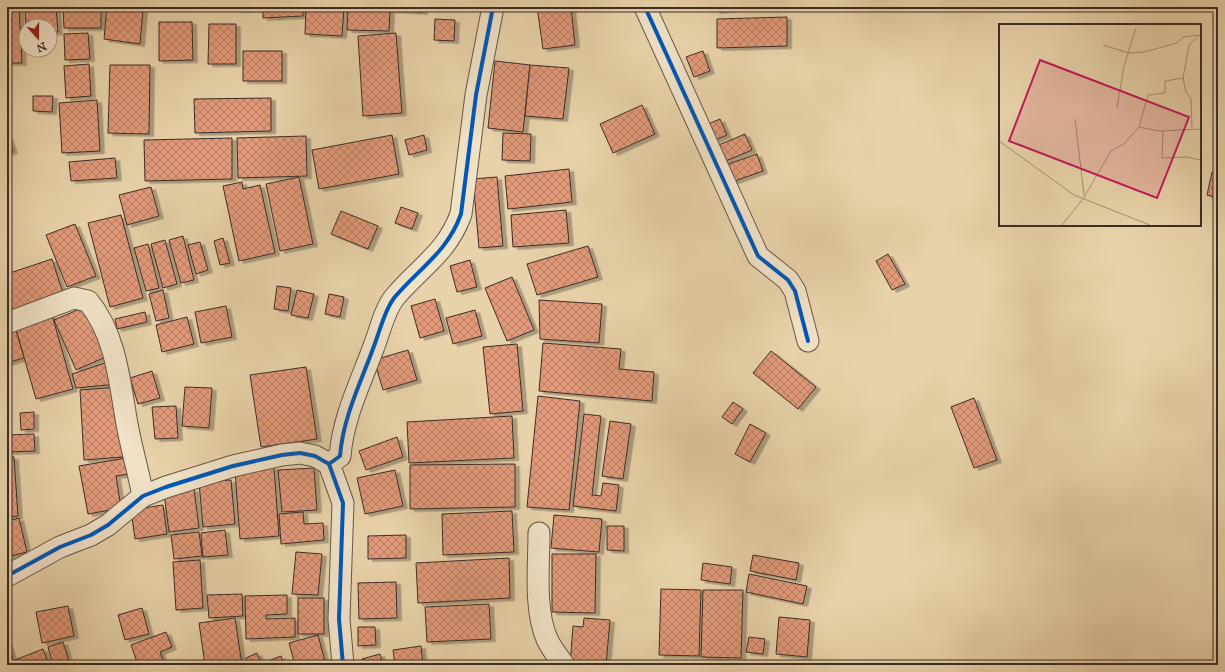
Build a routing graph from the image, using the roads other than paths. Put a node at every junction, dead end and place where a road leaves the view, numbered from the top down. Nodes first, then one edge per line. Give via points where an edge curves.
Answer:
1 (493, 7) edge
2 (645, 7) edge
3 (7, 323) edge
4 (808, 341) dead end
5 (328, 464) junction
6 (143, 496) junction
7 (539, 533) dead end
8 (7, 576) edge
9 (342, 665) edge
10 (564, 665) edge

1 - 5 street via 476,95 461,214 456,229 444,247 393,300 354,394 341,442 340,456
2 - 4 street via 758,256 788,280 795,291
3 - 6 street via 74,298 88,301 95,309 119,370 126,419
5 - 6 street via 315,456 300,453 282,455 233,466
5 - 9 street via 343,503 339,619
6 - 8 street via 108,525 91,535 54,550
7 - 10 street via 539,600 544,629 547,639

